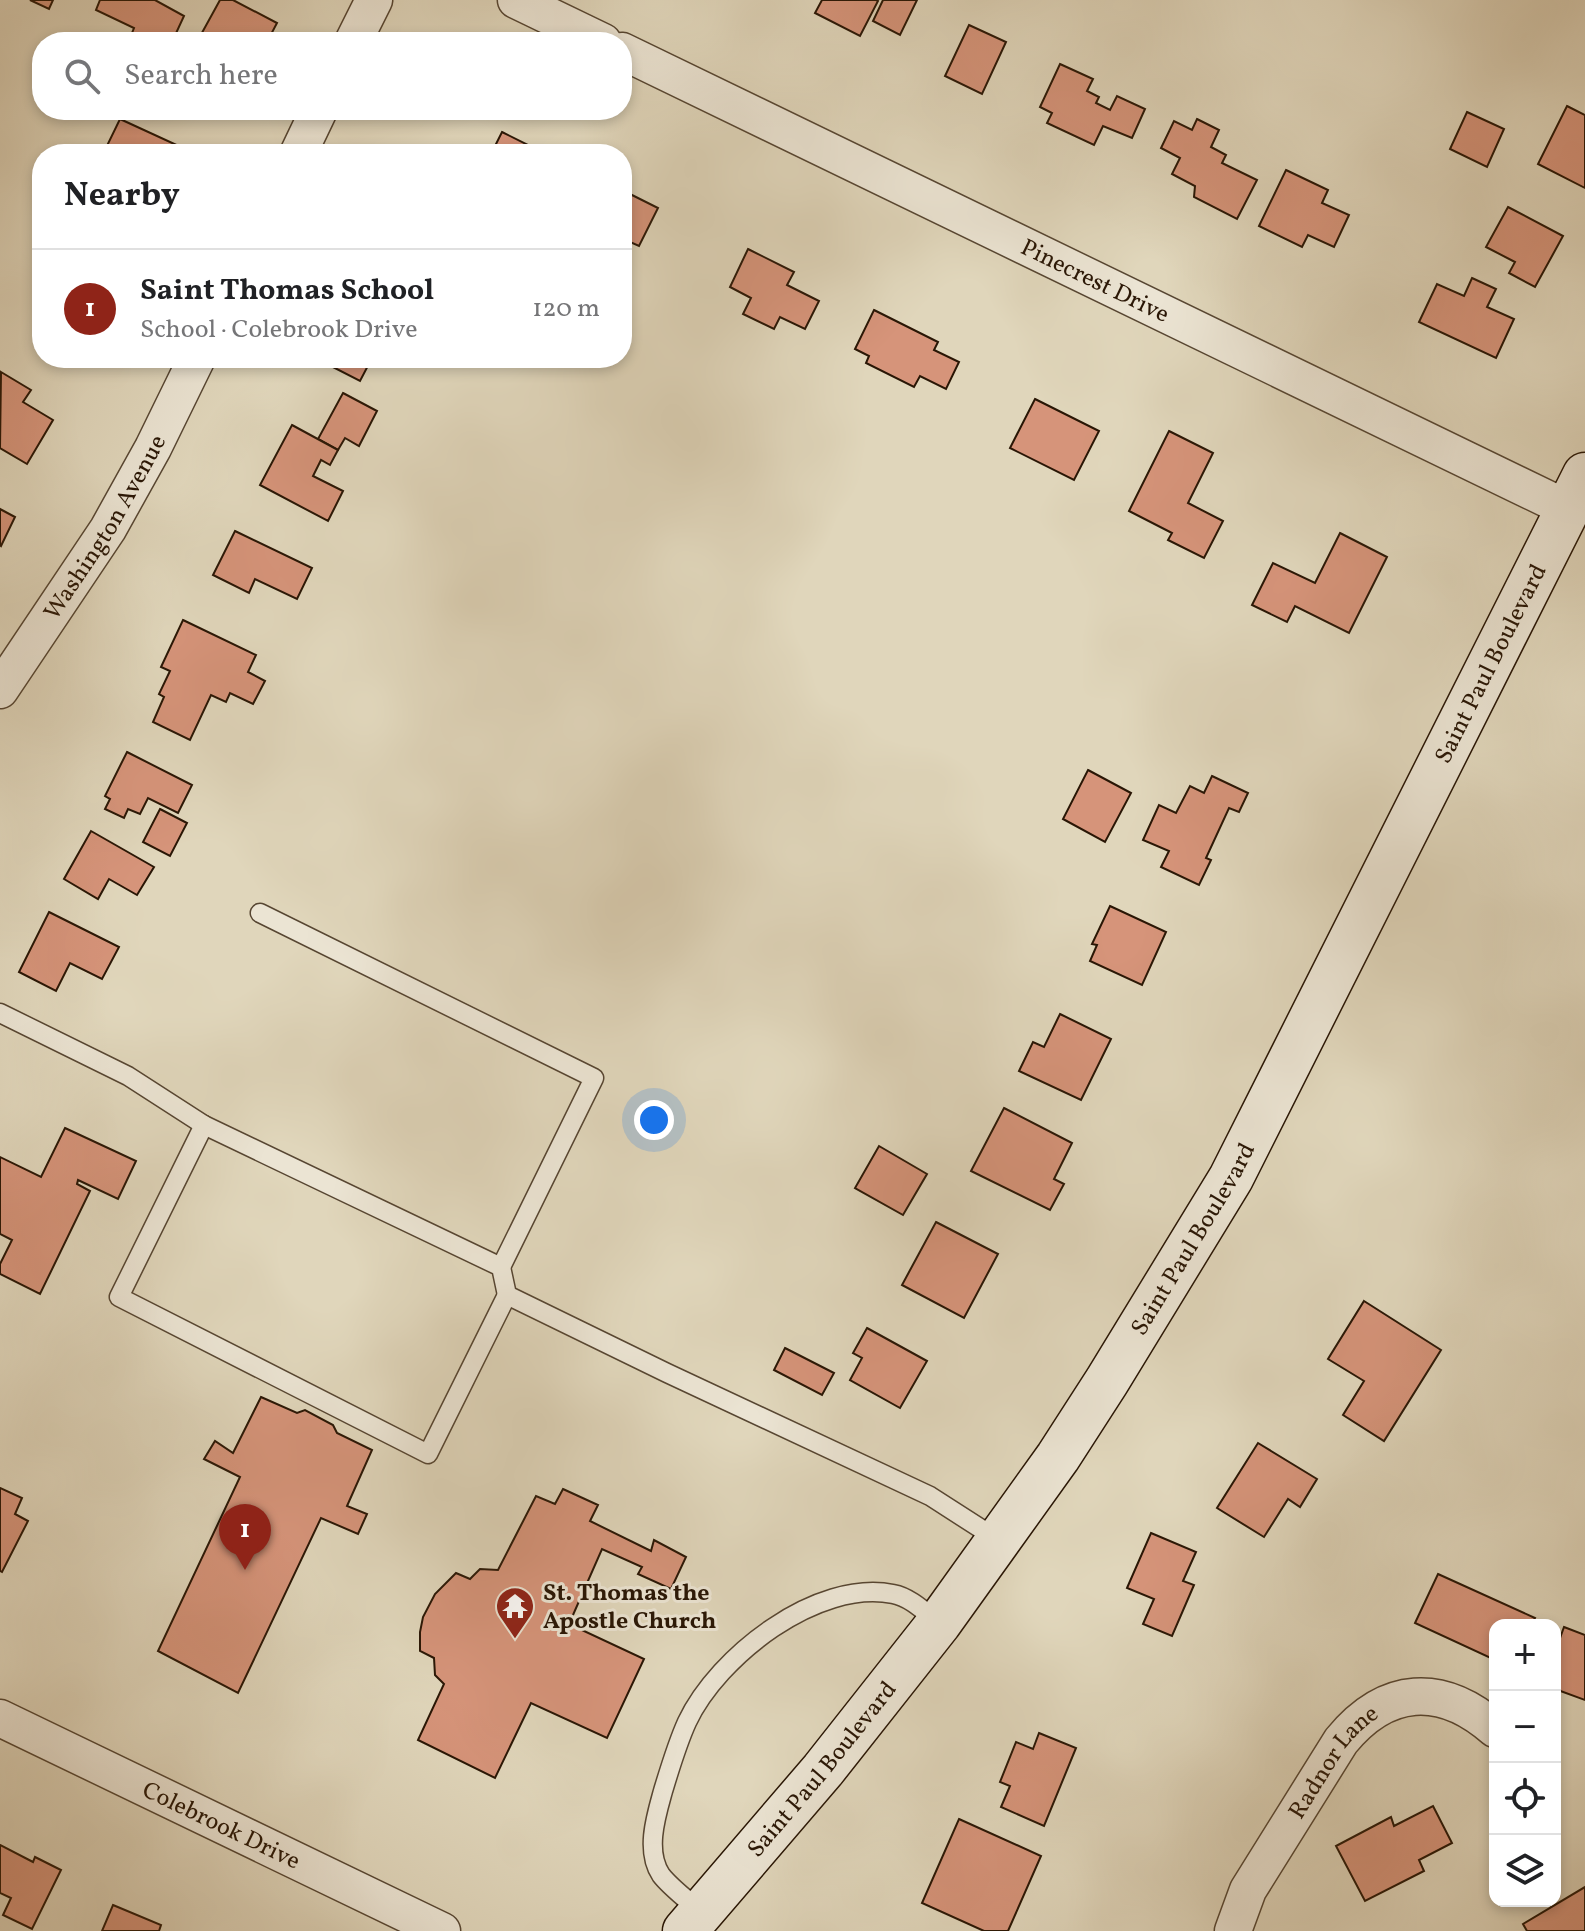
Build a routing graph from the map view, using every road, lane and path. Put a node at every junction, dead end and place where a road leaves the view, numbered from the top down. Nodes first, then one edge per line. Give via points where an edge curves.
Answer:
1 (374, 0) edge
2 (516, 0) edge
3 (358, 32) edge
4 (582, 32) edge
5 (632, 56) edge
6 (314, 120) edge
7 (303, 144) edge
8 (192, 368) edge
9 (1576, 492) edge
10 (0, 690) edge
11 (260, 913) dead end
12 (0, 1013) edge
13 (204, 1125) junction
14 (501, 1267) junction
15 (507, 1295) junction
16 (1000, 1541) junction
17 (939, 1623) junction
18 (0, 1718) edge
19 (1489, 1725) edge
20 (693, 1922) edge
21 (442, 1931) edge
22 (1233, 1931) edge

1 - 3 street
2 - 4 street
5 - 9 street, Pinecrest Drive
6 - 7 street
8 - 10 street, Washington Avenue via 108,529
9 - 16 street, Saint Paul Boulevard via 1231,1178 1107,1381
11 - 14 lane via 594,1078
12 - 13 lane via 128,1076
13 - 14 lane
13 - 15 lane via 119,1297 428,1454
14 - 15 lane
15 - 16 lane via 930,1496
16 - 17 street, Saint Paul Boulevard
17 - 20 street, Saint Paul Boulevard
17 - 20 lane via 895,1594 860,1592 802,1609 756,1638 717,1676 688,1720 670,1767 653,1845 660,1874
18 - 21 street, Colebrook Drive
19 - 22 street, Radnor Lane via 1465,1707 1419,1696 1374,1708 1357,1721 1248,1890

